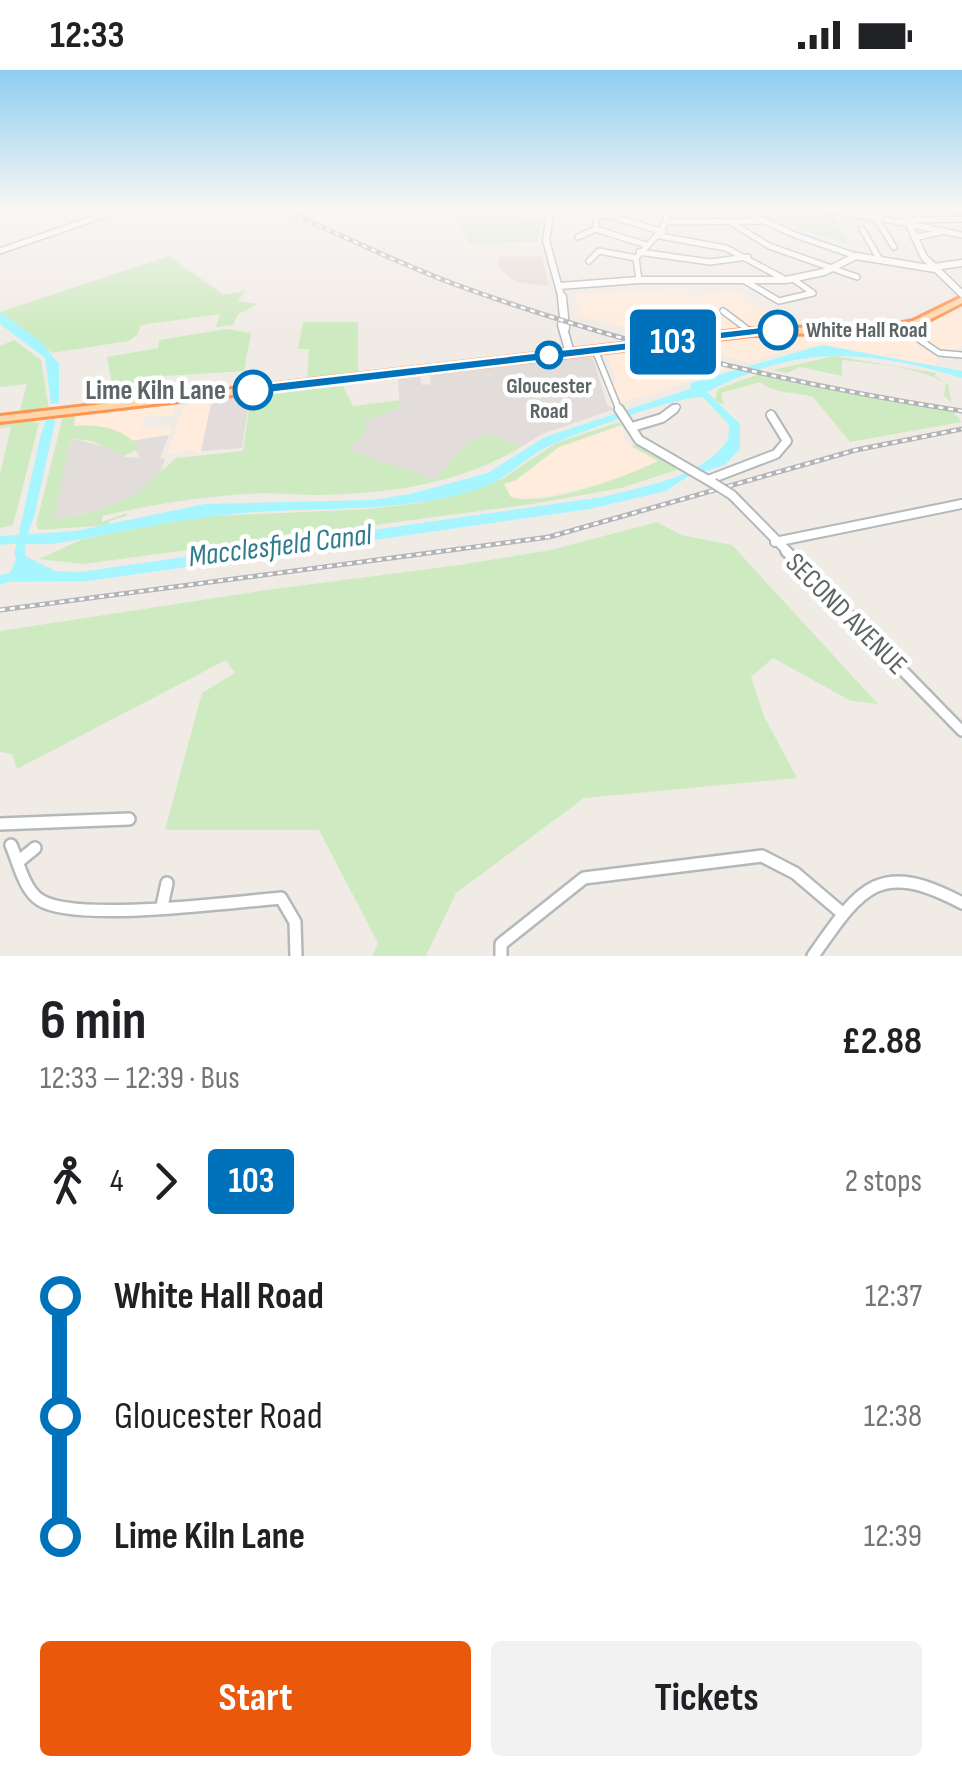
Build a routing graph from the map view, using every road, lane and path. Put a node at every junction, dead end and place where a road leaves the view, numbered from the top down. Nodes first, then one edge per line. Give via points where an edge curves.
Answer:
1 (549, 250) edge
2 (642, 250) edge
3 (733, 250) edge
4 (783, 250) edge
5 (841, 250) edge
6 (874, 250) edge
7 (922, 250) edge
8 (638, 255) junction
9 (856, 256) junction
10 (748, 257) junction
11 (880, 260) junction
12 (589, 261) dead end
13 (962, 263) edge
14 (934, 268) junction
15 (834, 269) junction
16 (859, 278) dead end
17 (640, 280) junction
18 (789, 280) junction
19 (604, 282) junction
20 (745, 282) junction
21 (559, 286) junction
22 (610, 294) dead end
23 (962, 297) edge
24 (723, 311) dead end
25 (902, 327) junction
26 (751, 332) junction
27 (595, 350) junction
28 (570, 353) junction
29 (961, 357) edge
30 (677, 407) dead end
31 (771, 414) dead end
32 (0, 419) edge
33 (632, 427) junction
34 (706, 480) junction
35 (958, 505) edge
36 (962, 512) edge
37 (775, 542) junction
38 (962, 731) edge
39 (129, 819) dead end
40 (0, 824) edge
41 (11, 845) dead end
42 (35, 848) dead end
43 (19, 861) junction
44 (167, 883) dead end
45 (962, 903) edge
46 (162, 906) junction
47 (842, 914) junction
48 (296, 956) edge
49 (501, 956) edge
50 (813, 956) edge

1 - 21 street
2 - 8 street
3 - 10 street
4 - 15 street
5 - 9 street
6 - 11 street
7 - 14 street
8 - 10 street via 710,262
8 - 12 street via 599,251
8 - 17 street
9 - 11 street
9 - 15 street
10 - 18 street
11 - 14 street
13 - 14 street
14 - 23 street
15 - 16 street
15 - 18 street
17 - 19 street
17 - 20 street
18 - 20 street
18 - 20 street via 813,293 779,301
19 - 21 street
19 - 22 street
21 - 28 street
23 - 25 main road
24 - 26 street
25 - 26 main road
25 - 29 street via 948,356
26 - 27 main road
27 - 28 main road
27 - 33 street
28 - 32 main road
30 - 33 street
31 - 34 street via 784,447
33 - 34 street, SECOND AVENUE via 638,440
34 - 37 street, SECOND AVENUE, bridge via 732,495
35 - 36 street
35 - 37 street
37 - 38 street, SECOND AVENUE
39 - 40 street
41 - 43 street
42 - 43 street
43 - 46 street via 36,897 53,906
44 - 46 street
45 - 47 street via 923,883 883,881 860,893
46 - 48 street via 281,898 295,922
47 - 49 street via 801,876 762,856 584,878 502,944
47 - 50 street

